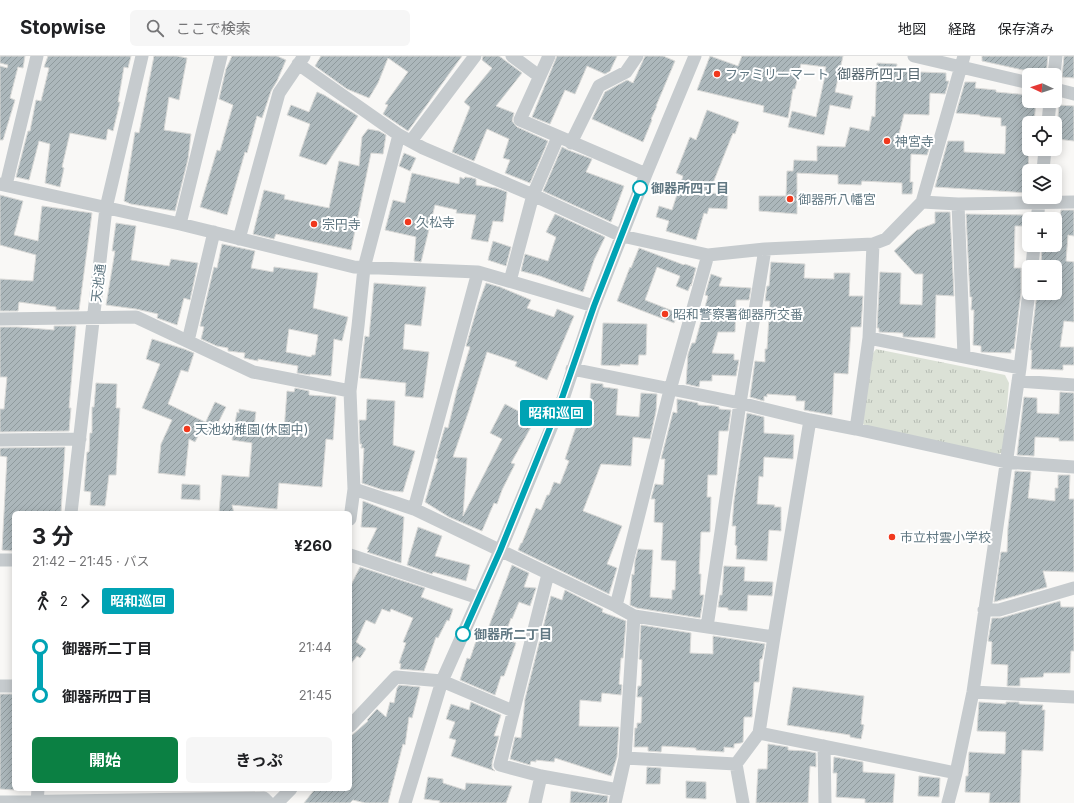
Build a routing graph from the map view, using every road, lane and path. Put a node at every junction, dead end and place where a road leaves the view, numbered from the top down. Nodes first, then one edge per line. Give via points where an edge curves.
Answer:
1 (37, 56) edge
2 (142, 56) edge
3 (221, 56) edge
4 (475, 56) edge
5 (512, 56) edge
6 (549, 56) edge
7 (637, 56) edge
8 (696, 56) edge
9 (914, 56) edge
10 (1056, 56) edge
11 (301, 60) edge
12 (963, 61) edge
13 (1055, 68) edge
14 (539, 76) junction
15 (1022, 81) edge
16 (1062, 91) edge
17 (1074, 94) edge
18 (399, 135) junction
19 (558, 137) junction
20 (411, 141) junction
21 (571, 143) junction
22 (646, 174) junction
23 (3, 185) edge
24 (533, 195) junction
25 (1022, 201) edge
26 (1062, 201) edge
27 (922, 202) junction
28 (1074, 202) edge
29 (958, 204) junction
30 (106, 208) junction
31 (180, 224) junction
32 (214, 232) junction
33 (622, 236) junction
34 (239, 239) junction
35 (873, 244) junction
36 (765, 249) junction
37 (708, 255) junction
38 (364, 268) junction
39 (478, 272) junction
40 (510, 281) junction
41 (1028, 300) edge
42 (594, 306) junction
43 (94, 317) junction
44 (0, 319) edge
45 (869, 338) junction
46 (188, 341) junction
47 (964, 356) junction
48 (572, 369) junction
49 (1019, 375) junction
50 (1074, 384) edge
51 (670, 390) junction
52 (350, 391) junction
53 (740, 403) junction
54 (810, 420) junction
55 (856, 429) junction
56 (80, 439) junction
57 (0, 440) edge
58 (1006, 462) junction
59 (1074, 467) edge
60 (354, 489) junction
61 (414, 509) junction
62 (71, 511) edge
63 (351, 511) edge
64 (500, 551) junction
65 (352, 556) edge
66 (0, 560) edge
67 (12, 560) edge
68 (548, 574) junction
69 (1074, 588) edge
70 (479, 598) junction
71 (616, 606) junction
72 (984, 610) junction
73 (634, 616) junction
74 (707, 627) junction
75 (774, 637) junction
76 (442, 681) junction
77 (0, 686) edge
78 (12, 686) edge
79 (972, 692) junction
80 (1074, 697) edge
81 (513, 711) junction
82 (352, 720) edge
83 (759, 733) junction
84 (824, 746) junction
85 (625, 758) junction
86 (736, 764) junction
87 (956, 773) junction
88 (542, 776) junction
89 (618, 790) junction
90 (289, 791) edge
91 (233, 794) edge
92 (38, 798) edge
93 (0, 802) edge
94 (269, 803) edge
95 (277, 803) edge
96 (405, 803) edge
97 (535, 803) edge
98 (615, 803) edge
99 (744, 803) edge
100 (825, 803) edge
101 (948, 803) edge

1 - 23 street
2 - 30 street, 天池通
3 - 31 street
4 - 20 street
5 - 14 street
6 - 14 street
7 - 21 street via 626,72 599,86
8 - 22 street
9 - 12 street
10 - 13 street
11 - 18 street
11 - 34 street via 279,93
12 - 15 street
12 - 27 street
14 - 19 street via 520,120
16 - 17 street
18 - 20 street
18 - 38 street
19 - 21 street
19 - 24 street
20 - 24 street
21 - 22 street
22 - 33 street
23 - 30 street
24 - 33 street
24 - 40 street
25 - 29 street
26 - 28 street
27 - 29 street
27 - 35 street via 886,239
29 - 47 street
30 - 31 street
30 - 43 street, 天池通
31 - 32 street
32 - 34 street
32 - 46 street
33 - 37 street
33 - 42 street
34 - 38 street
35 - 36 street
35 - 45 street
36 - 37 street
36 - 53 street
37 - 51 street
38 - 39 street
38 - 52 street
39 - 40 street
39 - 61 street
40 - 42 street
41 - 49 street
42 - 48 street
43 - 44 street
43 - 46 street via 136,317
43 - 56 street, 天池通
45 - 47 street
45 - 55 street
46 - 52 street via 253,372
47 - 49 street
48 - 51 street
48 - 64 street
49 - 50 street
49 - 58 street
51 - 53 street
51 - 71 street
52 - 60 street
53 - 54 street
53 - 74 street
54 - 55 street
54 - 75 street
55 - 58 street
56 - 57 street
56 - 62 street, 天池通
58 - 59 street
58 - 72 street
60 - 61 street
60 - 63 street
61 - 64 street
64 - 68 street
64 - 70 street
65 - 70 street
66 - 67 street
68 - 71 street
68 - 81 street
69 - 72 street via 999,610
70 - 76 street
71 - 73 street
72 - 79 street
73 - 74 street
73 - 85 street
74 - 75 street
75 - 83 street
76 - 81 street
76 - 82 street via 396,677
76 - 96 street
77 - 78 street
79 - 80 street
79 - 87 street
81 - 88 street via 500,764
83 - 84 street
83 - 86 street
84 - 87 street
84 - 100 street
85 - 86 street
85 - 89 street
86 - 99 street
87 - 101 street
88 - 89 street
88 - 97 street
89 - 98 street
90 - 95 street
91 - 92 street
91 - 94 street via 264,798
92 - 93 street

